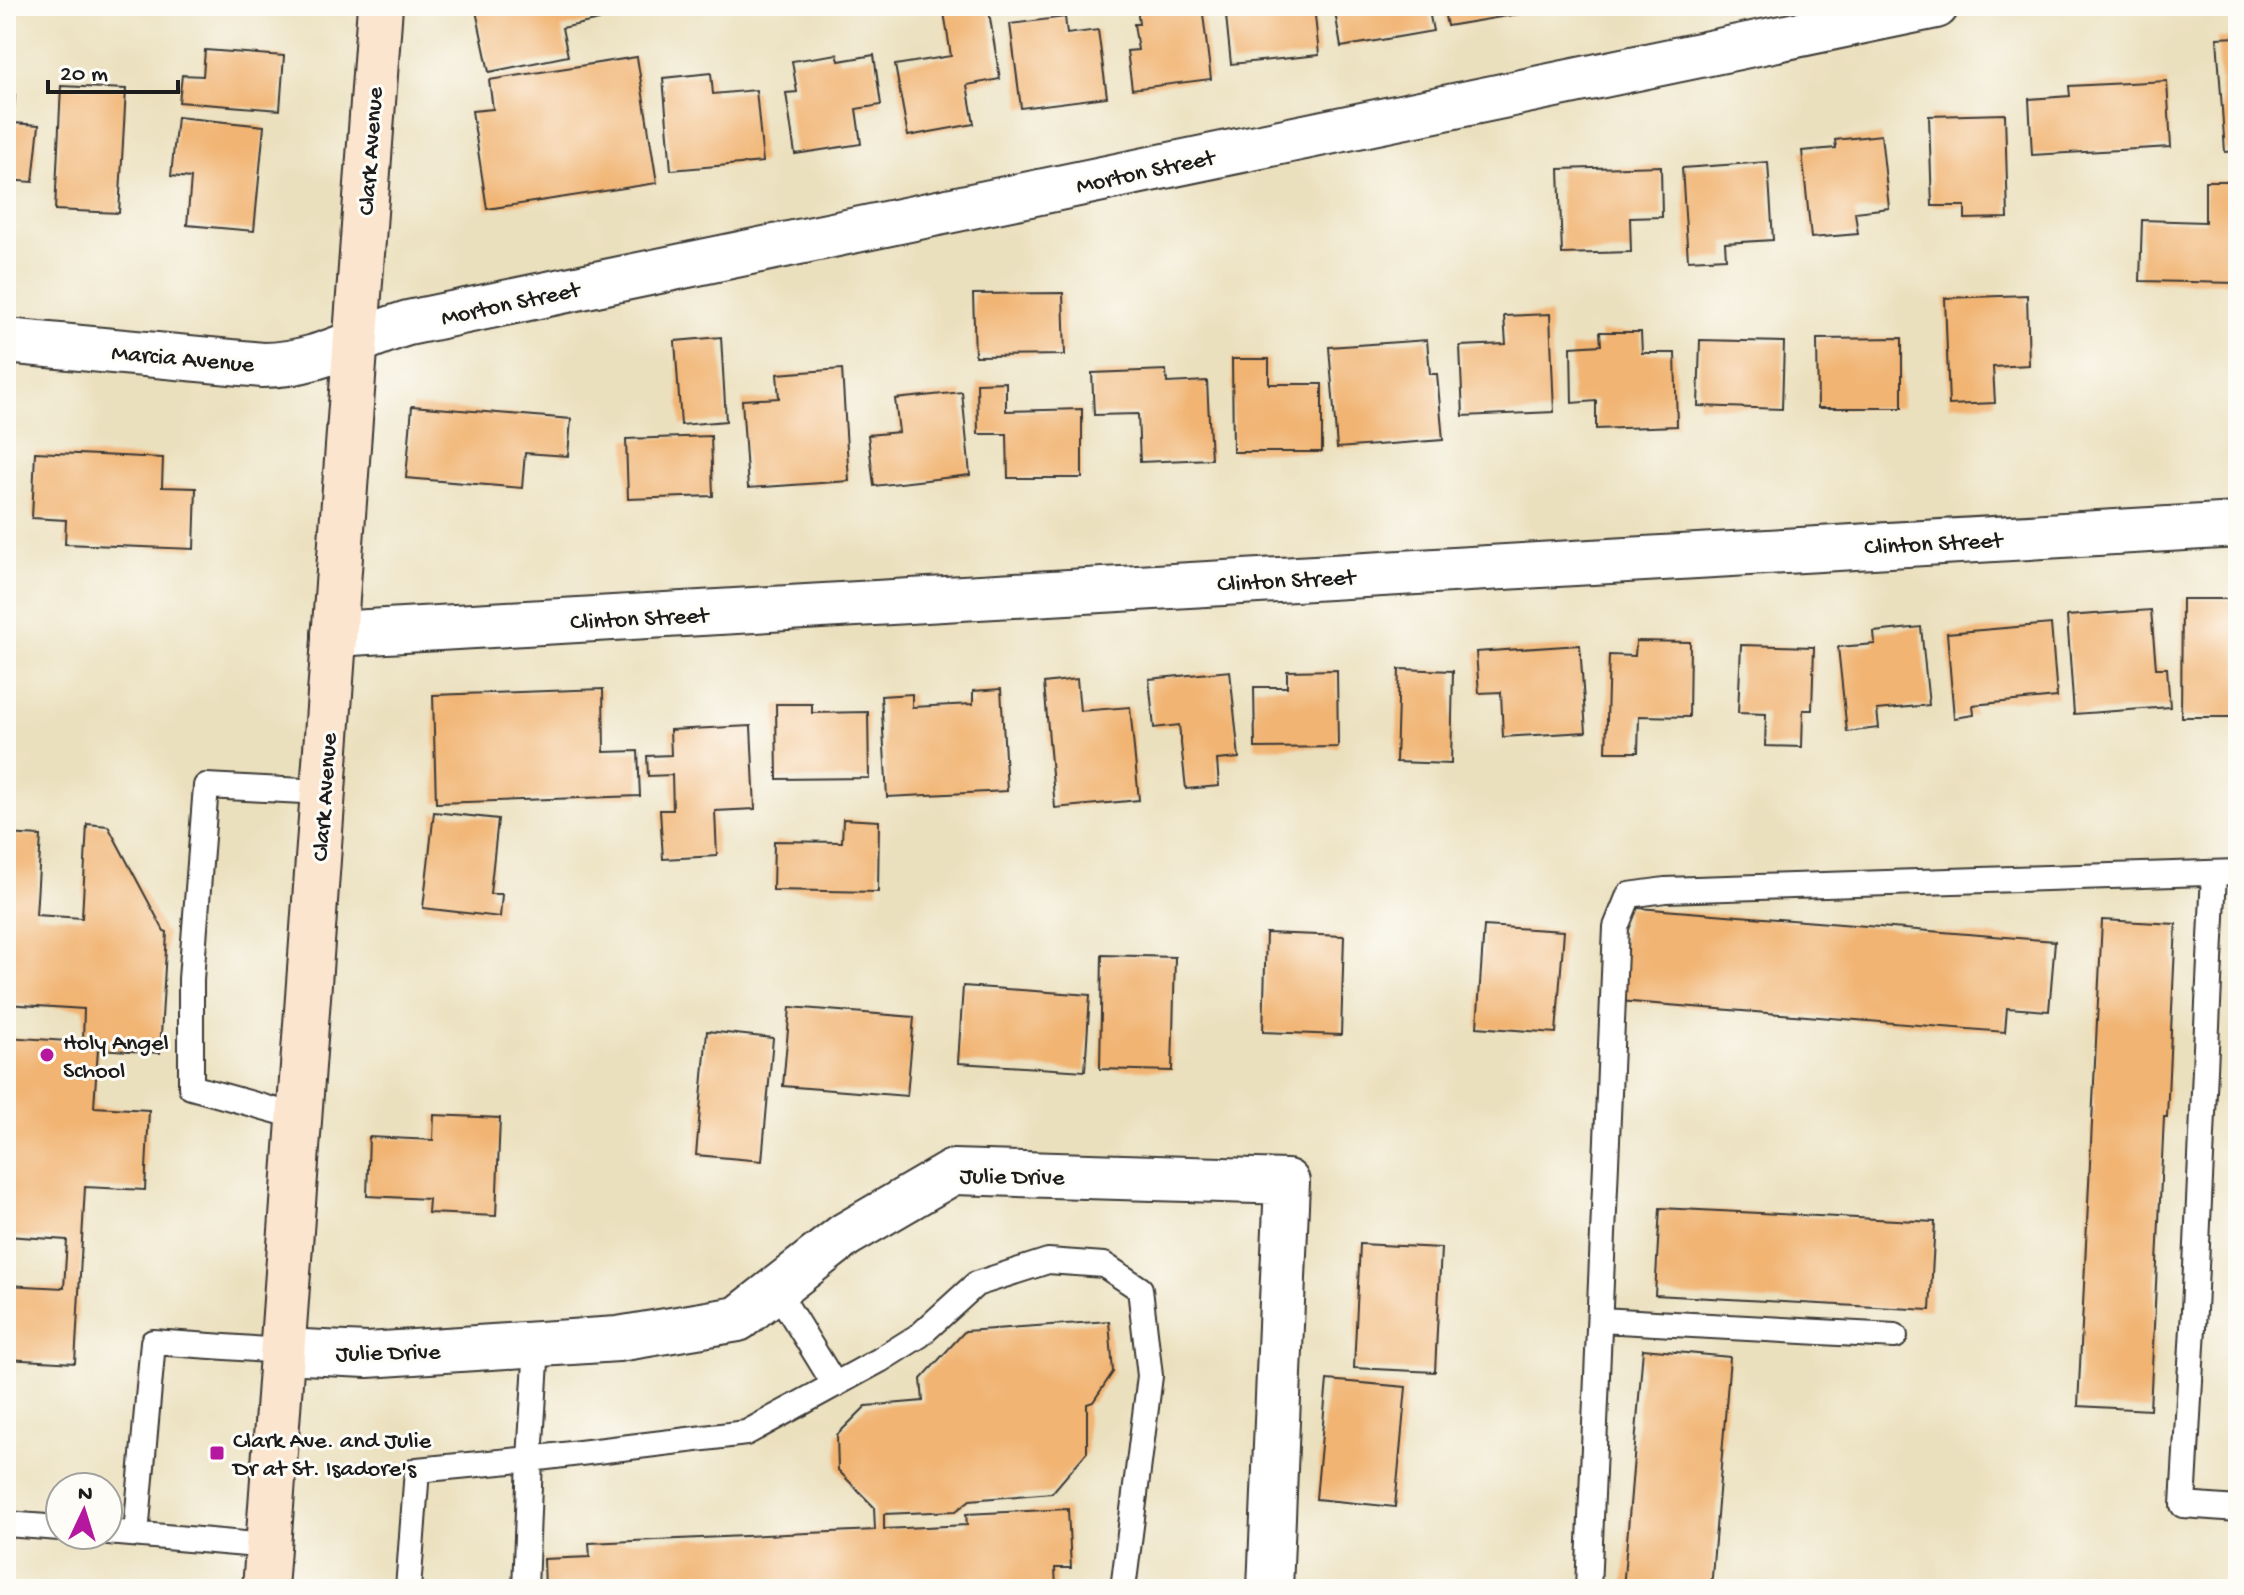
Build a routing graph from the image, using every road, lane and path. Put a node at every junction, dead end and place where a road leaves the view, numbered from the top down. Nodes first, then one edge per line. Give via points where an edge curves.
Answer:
1 (380, 6) edge
2 (1936, 6) edge
3 (6, 341) edge
4 (356, 341) junction
5 (2238, 525) edge
6 (334, 634) junction
7 (323, 792) junction
8 (2226, 872) edge
9 (299, 1117) junction
10 (776, 1289) junction
11 (1600, 1320) junction
12 (1895, 1336) dead end
13 (537, 1345) junction
14 (282, 1351) junction
15 (835, 1385) junction
16 (530, 1459) junction
17 (2238, 1509) edge
18 (6, 1524) edge
19 (44, 1527) edge
20 (124, 1533) edge
21 (136, 1534) junction
22 (268, 1546) junction
23 (265, 1589) edge
24 (408, 1589) edge
25 (525, 1589) edge
26 (1123, 1589) edge
27 (1270, 1589) edge
28 (1588, 1589) edge

1 - 4 street, Clark Avenue
2 - 4 street, Morton Street via 408,323
3 - 4 street, Marcia Avenue via 283,365
4 - 6 street, Clark Avenue
5 - 6 street, Clinton Street
6 - 7 street, Clark Avenue
7 - 9 street, Clark Avenue
7 - 9 lane via 206,786 191,979 191,1087
8 - 11 lane via 1629,895 1616,927
8 - 17 lane via 2183,1505
9 - 14 street, Clark Avenue
10 - 13 street, Julie Drive via 738,1319 618,1339
10 - 15 lane
10 - 27 street, Julie Drive via 845,1235 953,1172 1287,1182
11 - 12 lane
11 - 28 lane
13 - 14 street, Julie Drive via 367,1355
13 - 16 lane
14 - 21 lane via 153,1342
14 - 22 street, Clark Avenue
15 - 16 lane via 746,1433
15 - 26 lane via 920,1335 976,1284 1048,1261 1104,1265 1140,1289 1150,1376
16 - 24 lane via 417,1470
16 - 25 lane
18 - 19 lane
20 - 21 lane
21 - 22 lane
22 - 23 street, Clark Avenue

